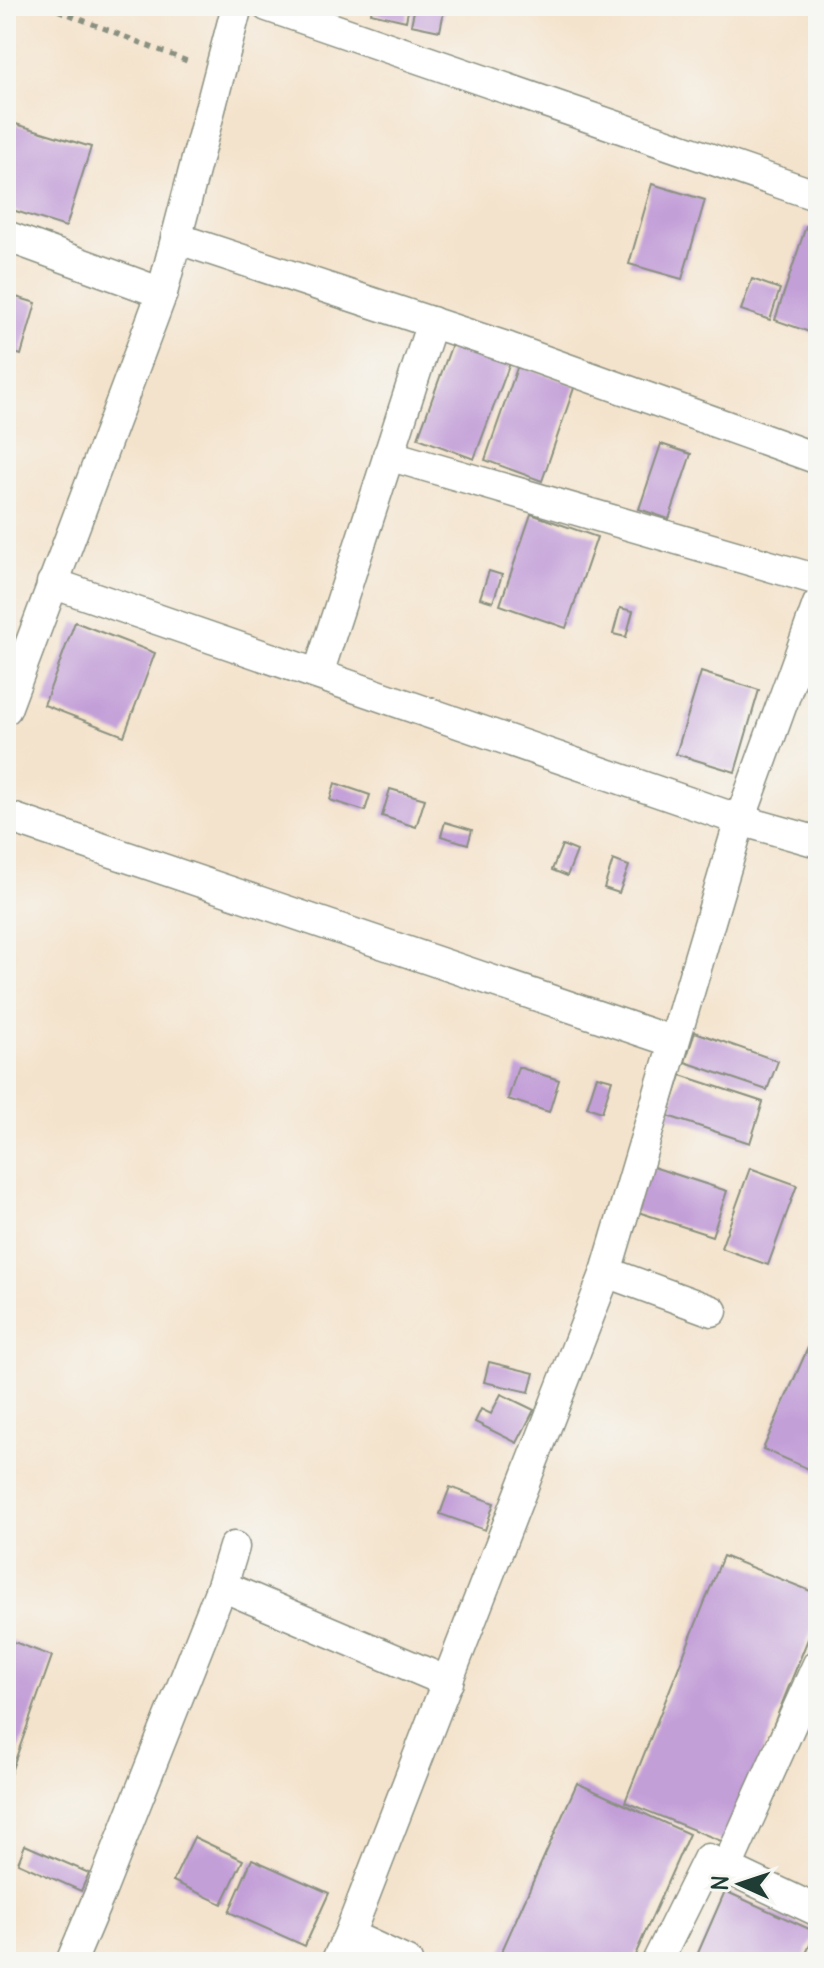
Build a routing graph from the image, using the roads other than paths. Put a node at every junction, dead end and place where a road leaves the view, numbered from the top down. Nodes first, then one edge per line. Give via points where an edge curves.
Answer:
1 (237, 6) edge
2 (267, 6) edge
3 (818, 196) edge
4 (6, 236) edge
5 (176, 238) junction
6 (162, 293) junction
7 (432, 322) junction
8 (388, 455) junction
9 (818, 459) edge
10 (818, 580) edge
11 (52, 583) junction
12 (818, 604) edge
13 (318, 674) junction
14 (6, 709) edge
15 (6, 816) edge
16 (740, 820) junction
17 (818, 842) edge
18 (674, 1042) junction
19 (606, 1272) junction
20 (712, 1311) dead end
21 (234, 1547) dead end
22 (222, 1586) junction
23 (818, 1664) edge
24 (448, 1682) junction
25 (727, 1867) junction
26 (818, 1911) edge
27 (349, 1935) junction
28 (71, 1962) edge
29 (336, 1962) edge
30 (407, 1962) edge
31 (657, 1962) edge

1 - 5 street
2 - 3 street
4 - 6 street
5 - 6 street
5 - 7 street
6 - 11 street
7 - 8 street
7 - 9 street
8 - 10 street
8 - 13 street
11 - 13 street
11 - 14 street
12 - 16 street
13 - 16 street
15 - 18 street
16 - 17 street
16 - 18 street
18 - 19 street
19 - 20 street
19 - 24 street
21 - 22 street
22 - 24 street
22 - 28 street
23 - 25 street
24 - 27 street
25 - 26 street
25 - 31 street via 708,1859
27 - 29 street
27 - 30 street

